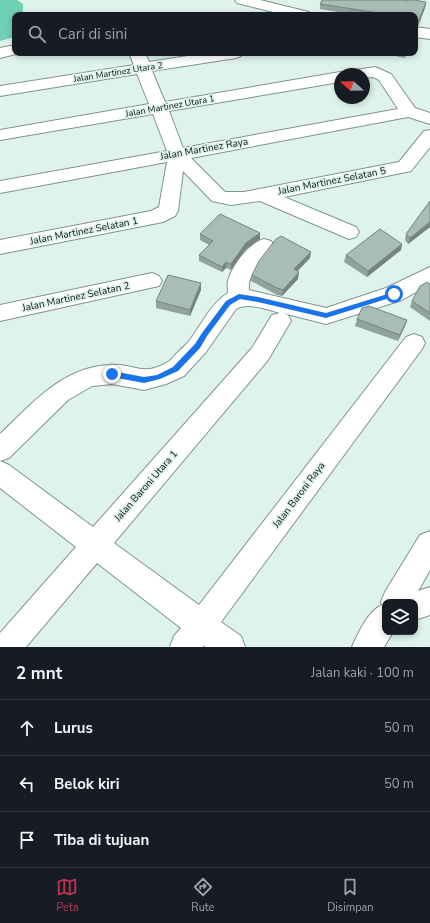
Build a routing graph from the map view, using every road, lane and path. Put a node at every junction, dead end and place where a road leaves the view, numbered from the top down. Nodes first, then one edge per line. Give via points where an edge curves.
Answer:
1 (242, 0) edge
2 (292, 12) edge
3 (418, 32) edge
4 (430, 34) edge
5 (12, 50) edge
6 (0, 52) edge
7 (195, 56) edge
8 (140, 60) edge
9 (370, 73) edge
10 (334, 78) edge
11 (0, 91) edge
12 (159, 108) junction
13 (409, 112) junction
14 (430, 119) edge
15 (430, 135) edge
16 (0, 136) edge
17 (177, 154) junction
18 (0, 187) edge
19 (263, 195) junction
20 (349, 232) dead end
21 (264, 246) dead end
22 (0, 247) edge
23 (430, 275) edge
24 (152, 281) dead end
25 (239, 297) junction
26 (0, 313) edge
27 (280, 321) dead end
28 (414, 343) dead end
29 (0, 450) edge
30 (0, 473) edge
31 (430, 544) edge
32 (95, 545) junction
33 (397, 599) edge
34 (430, 601) edge
35 (418, 605) edge
36 (382, 623) edge
37 (201, 625) junction
38 (7, 647) edge
39 (185, 647) edge
40 (230, 647) edge
41 (368, 647) edge

1 - 2 street
3 - 4 street
5 - 6 street
7 - 8 street, Jalan Martinez Utara 2
8 - 11 street, Jalan Martinez Utara 2
8 - 12 street
9 - 13 street via 375,72 384,77
10 - 12 street, Jalan Martinez Utara 1
12 - 16 street, Jalan Martinez Utara 1
12 - 17 street
13 - 14 street
13 - 17 street, Jalan Martinez Raya
15 - 19 street, Jalan Martinez Selatan 5 via 405,167
17 - 18 street, Jalan Martinez Raya
17 - 19 street, Jalan Martinez Selatan 5 via 219,197 231,200
17 - 22 street, Jalan Martinez Selatan 1 via 168,212
19 - 20 street
21 - 25 street via 238,282
23 - 25 street via 394,294 326,316 258,299
24 - 26 street, Jalan Martinez Selatan 2
25 - 29 street via 228,303 198,346 176,369 144,380 112,374 87,377 60,393
27 - 32 street, Jalan Baroni Utara 1 via 260,354
28 - 37 street, Jalan Baroni Raya
30 - 32 street
31 - 33 street
32 - 37 street
32 - 38 street, Jalan Baroni Utara 1
34 - 35 street
36 - 41 street
37 - 39 street, Jalan Baroni Raya
37 - 40 street

